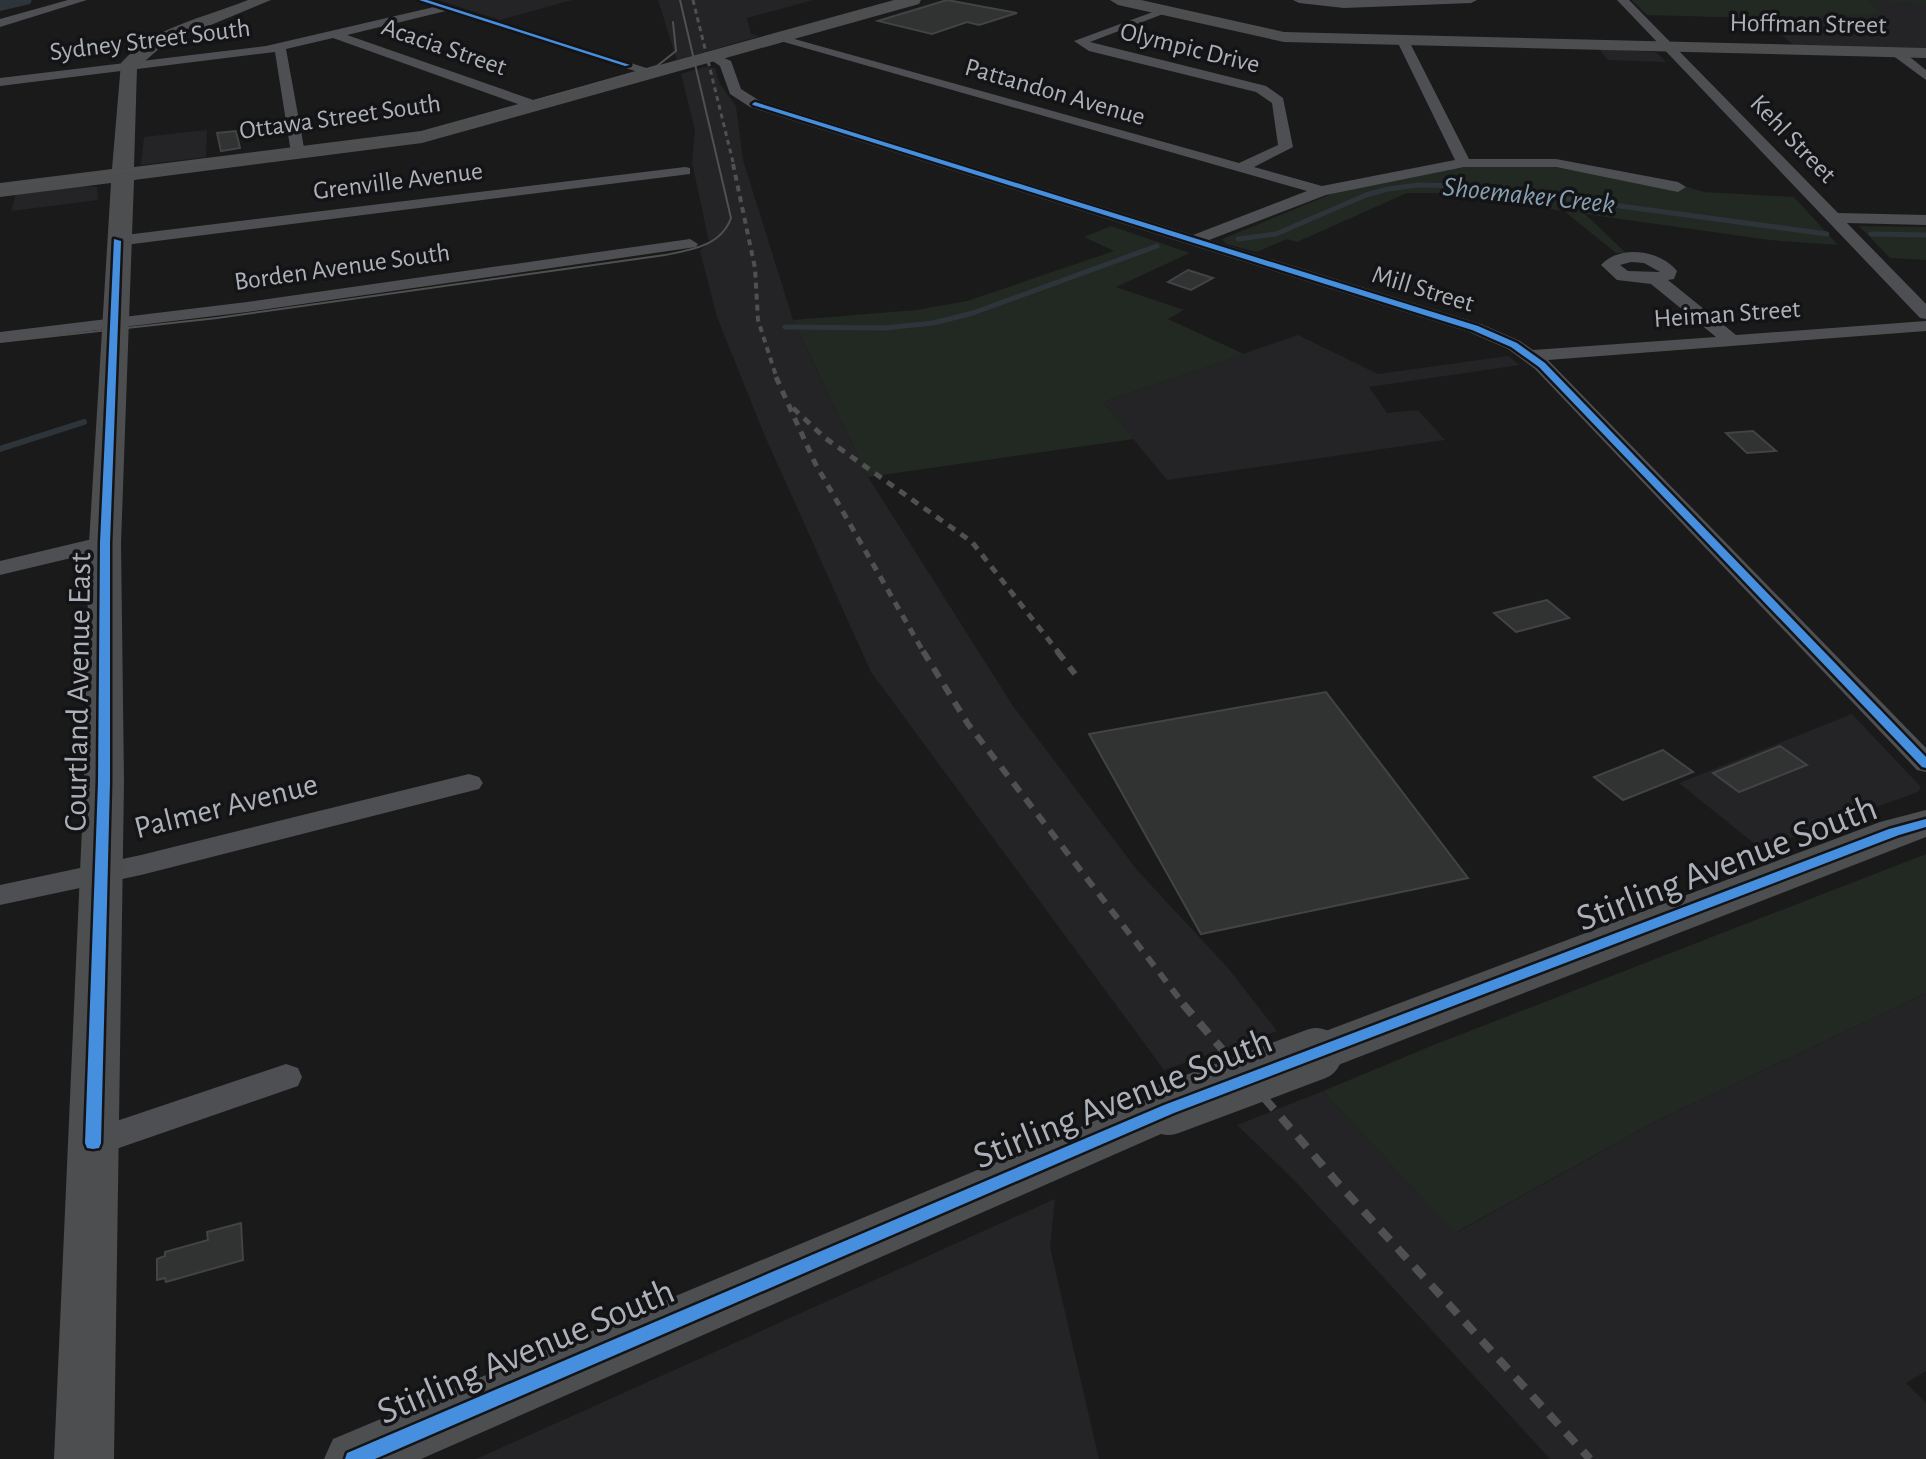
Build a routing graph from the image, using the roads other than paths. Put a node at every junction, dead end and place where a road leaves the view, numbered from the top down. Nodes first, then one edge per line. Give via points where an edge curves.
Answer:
1 (81, 0) edge
2 (263, 0) edge
3 (422, 0) edge
4 (913, 0) edge
5 (1299, 0) edge
6 (1471, 0) edge
7 (1623, 0) edge
8 (1125, 1) edge
9 (445, 8) junction
10 (1165, 11) junction
11 (0, 23) edge
12 (334, 34) junction
13 (776, 38) junction
14 (1402, 39) junction
15 (278, 48) junction
16 (1668, 48) junction
17 (1896, 52) junction
18 (1926, 53) edge
19 (713, 57) junction
20 (128, 67) junction
21 (656, 73) junction
22 (1926, 76) edge
23 (0, 82) edge
24 (537, 106) junction
25 (298, 153) junction
26 (1464, 163) junction
27 (1240, 168) junction
28 (685, 171) dead end
29 (123, 176) junction
30 (1678, 187) dead end
31 (0, 190) edge
32 (1322, 191) junction
33 (1835, 218) junction
34 (1926, 220) edge
35 (1194, 240) junction
36 (117, 241) junction
37 (690, 244) dead end
38 (1656, 279) dead end
39 (1926, 314) edge
40 (115, 322) junction
41 (1926, 326) edge
42 (0, 337) edge
43 (1730, 339) junction
44 (1532, 356) junction
45 (105, 543) junction
46 (0, 568) edge
47 (1926, 764) edge
48 (469, 783) dead end
49 (1926, 823) edge
50 (102, 872) junction
51 (0, 895) edge
52 (286, 1077) dead end
53 (93, 1143) junction
54 (84, 1459) edge
55 (354, 1459) edge

1 - 11 street
2 - 20 main road via 160,41
3 - 9 street
4 - 13 main road, Ottawa Street South
5 - 6 street via 1344,5
7 - 16 street, Kehl Street
8 - 10 main road, Hoffman Street
9 - 12 street, Sydney Street South
9 - 21 street
10 - 14 main road, Hoffman Street via 1275,36
10 - 27 street, Olympic Drive via 1080,41 1261,89 1278,101 1286,147
12 - 15 street, Sydney Street South
12 - 24 street, Acacia Street
13 - 19 main road, Ottawa Street South
13 - 27 street, Pattandon Avenue
14 - 16 main road, Hoffman Street
14 - 26 street
15 - 20 street, Sydney Street South
15 - 25 street
16 - 17 main road, Hoffman Street
16 - 33 street, Kehl Street
17 - 18 main road, Hoffman Street
17 - 22 street
19 - 21 main road, Ottawa Street South
19 - 35 street, Mill Street via 726,64 735,91 755,104
20 - 23 street, Sydney Street South
20 - 29 main road, Courtland Avenue East
21 - 24 main road, Ottawa Street South
24 - 25 main road, Ottawa Street South via 422,137
25 - 29 main road, Ottawa Street South
26 - 30 street via 1556,163
26 - 32 street
27 - 32 street, Pattandon Avenue
28 - 36 street, Grenville Avenue
29 - 31 main road, Ottawa Street South
29 - 36 main road, Courtland Avenue East
32 - 35 street
33 - 34 street
33 - 39 street, Kehl Street
35 - 44 street, Mill Street via 1475,328
36 - 40 main road, Courtland Avenue East
37 - 40 street, Borden Avenue South
38 - 43 street
40 - 42 street, Borden Avenue South
40 - 45 main road, Courtland Avenue East
41 - 43 street, Heiman Street
43 - 44 street, Heiman Street
44 - 47 street, Mill Street
45 - 46 street
45 - 50 main road, Courtland Avenue East
48 - 50 street, Palmer Avenue
49 - 55 main road, Stirling Avenue South, bridge via 1169,1109
50 - 51 street, Palmer Avenue
50 - 53 main road, Courtland Avenue East
52 - 53 street
53 - 54 main road, Courtland Avenue East

